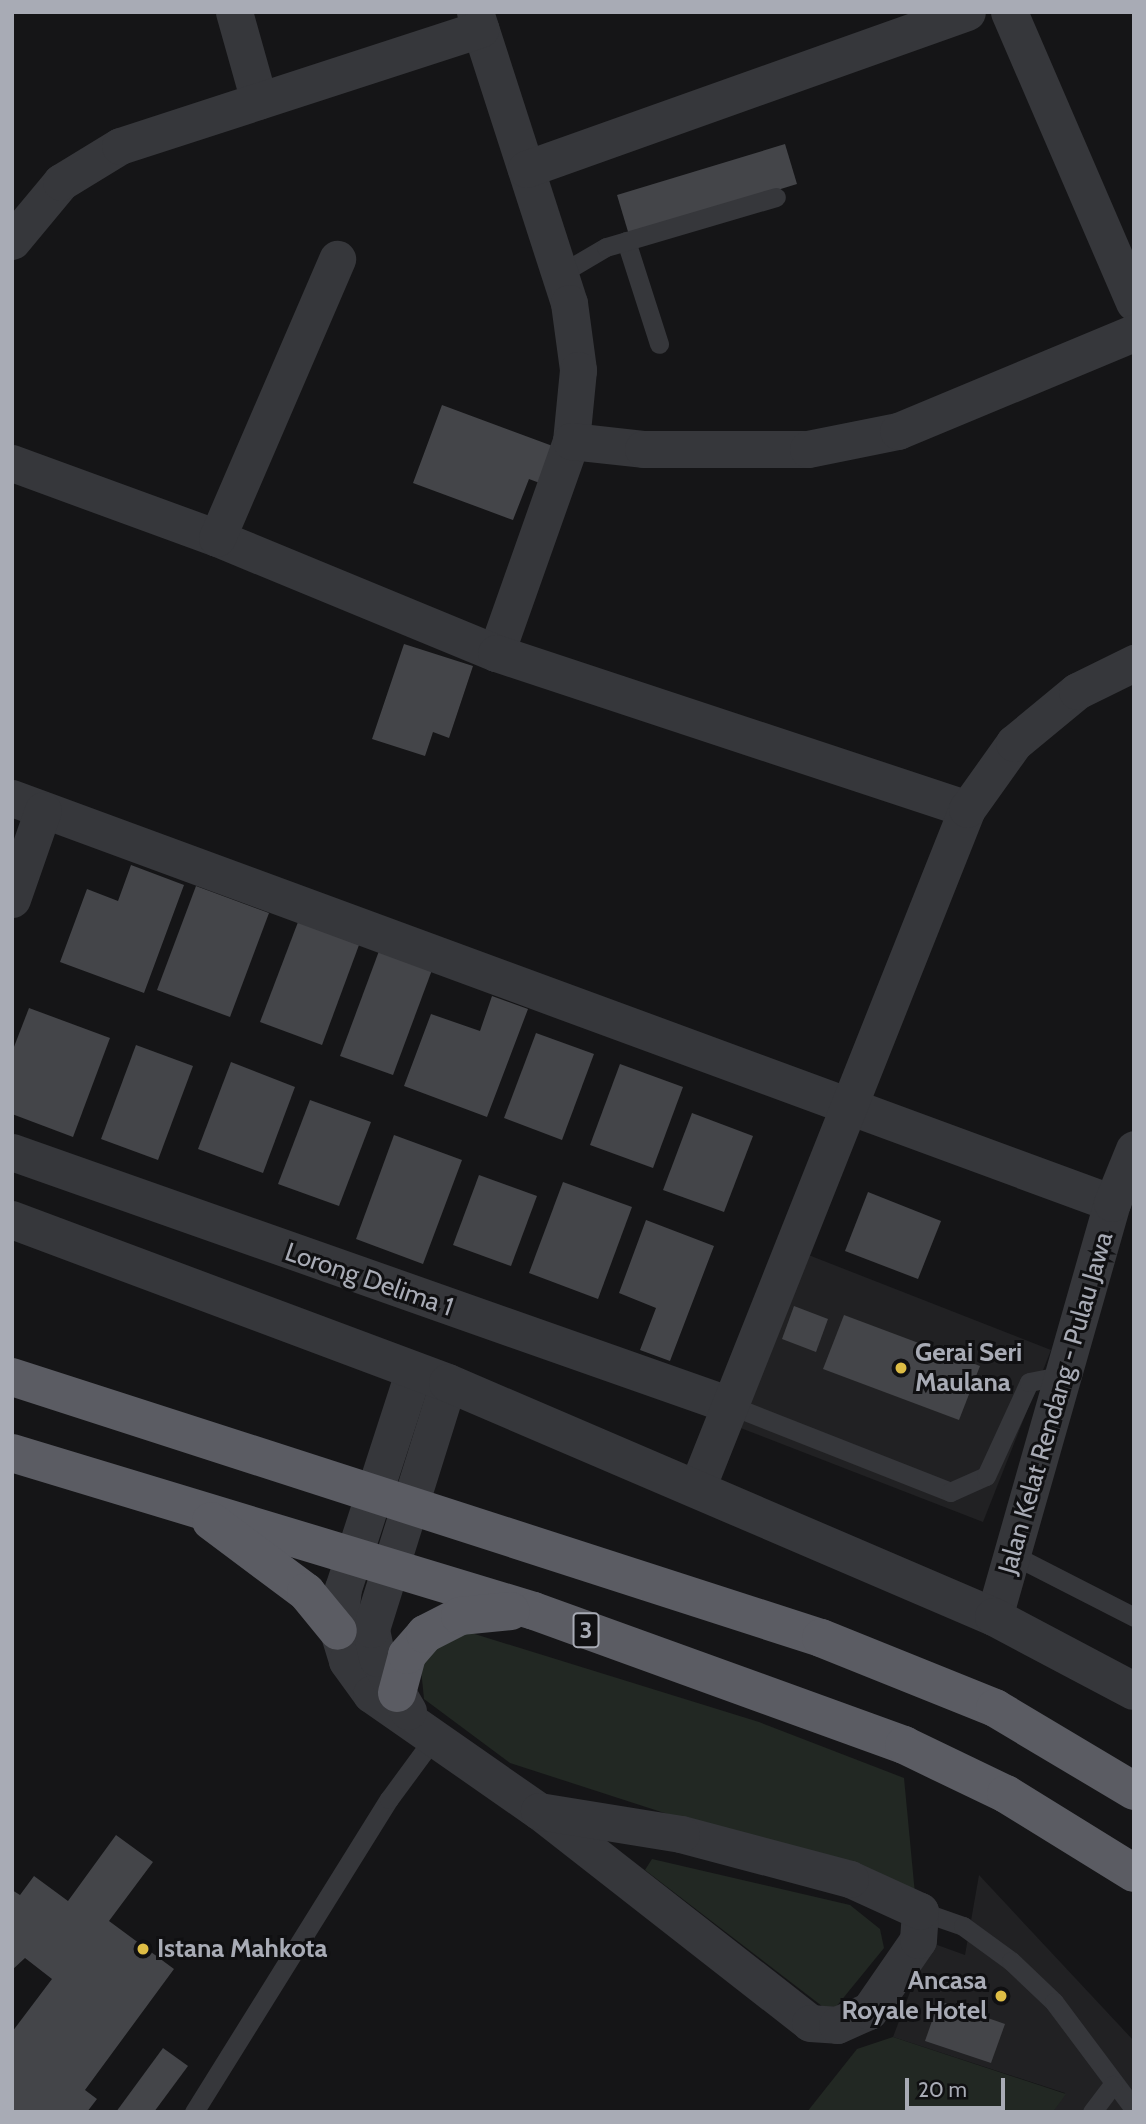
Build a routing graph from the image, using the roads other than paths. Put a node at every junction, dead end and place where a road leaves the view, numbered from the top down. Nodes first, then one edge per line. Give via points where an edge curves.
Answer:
1 (234, 12) edge
2 (967, 12) edge
3 (1009, 12) edge
4 (478, 20) edge
5 (259, 102) junction
6 (526, 169) junction
7 (776, 197) dead end
8 (12, 241) edge
9 (626, 241) junction
10 (337, 259) dead end
11 (559, 274) junction
12 (1134, 302) edge
13 (1134, 333) edge
14 (659, 344) dead end
15 (571, 441) junction
16 (12, 463) edge
17 (217, 538) junction
18 (496, 653) junction
19 (1134, 663) edge
20 (28, 804) edge
21 (967, 809) junction
22 (12, 900) edge
23 (847, 1108) junction
24 (1134, 1149) edge
25 (12, 1152) edge
26 (1112, 1203) junction
27 (12, 1220) edge
28 (1063, 1375) junction
29 (12, 1377) edge
30 (431, 1377) junction
31 (727, 1404) junction
32 (12, 1453) edge
33 (697, 1488) junction
34 (374, 1489) junction
35 (410, 1500) junction
36 (180, 1501) junction
37 (1016, 1556) junction
38 (371, 1558) junction
39 (534, 1611) junction
40 (1134, 1617) edge
41 (994, 1618) junction
42 (338, 1631) junction
43 (1134, 1692) edge
44 (415, 1716) junction
45 (1134, 1791) edge
46 (539, 1811) junction
47 (1134, 1873) edge
48 (920, 1911) junction
49 (1112, 2085) junction
50 (1134, 2109) edge
51 (194, 2112) edge
52 (1092, 2112) edge

1 - 5 street
2 - 6 street
3 - 12 street
4 - 5 street
4 - 6 street
5 - 8 street via 120,146 61,182
6 - 11 street
7 - 9 lane
9 - 11 lane
9 - 14 lane
10 - 17 street
11 - 15 street via 579,370
13 - 15 street via 898,431 808,449 643,449
15 - 18 street
16 - 17 street
17 - 18 street
18 - 21 street
19 - 21 street via 1077,691 1014,743
20 - 22 street
20 - 23 street
21 - 23 street
23 - 26 street
23 - 31 street
24 - 26 street, Jalan Kelat Rendang - Pulau Jawa
25 - 31 street, Lorong Delima 1
26 - 28 street, Jalan Kelat Rendang - Pulau Jawa
27 - 30 street
28 - 31 lane via 1029,1382 986,1476 950,1492
28 - 37 street, Jalan Kelat Rendang - Pulau Jawa
29 - 34 highway
30 - 33 street
30 - 34 street
30 - 35 street
31 - 33 street
32 - 36 highway, 3
33 - 41 street
34 - 35 highway
34 - 38 street
35 - 38 street
35 - 45 highway via 908,1672 995,1708
36 - 38 highway, 3
36 - 42 highway via 306,1592
37 - 40 lane
37 - 41 street, Jalan Kelat Rendang - Pulau Jawa
38 - 39 highway, 3
38 - 42 street
38 - 44 street via 372,1643
39 - 44 highway via 483,1611 442,1622 412,1647
39 - 47 highway, 3 via 904,1745 1006,1794
41 - 43 street
42 - 44 street via 347,1661 371,1694
44 - 46 street
44 - 51 lane via 389,1799
46 - 48 street via 754,1853 850,1880
46 - 48 street via 810,2023 837,2025 869,2011 918,1940
48 - 49 lane via 963,1926 1011,1961 1054,2002
49 - 50 lane
49 - 52 lane

